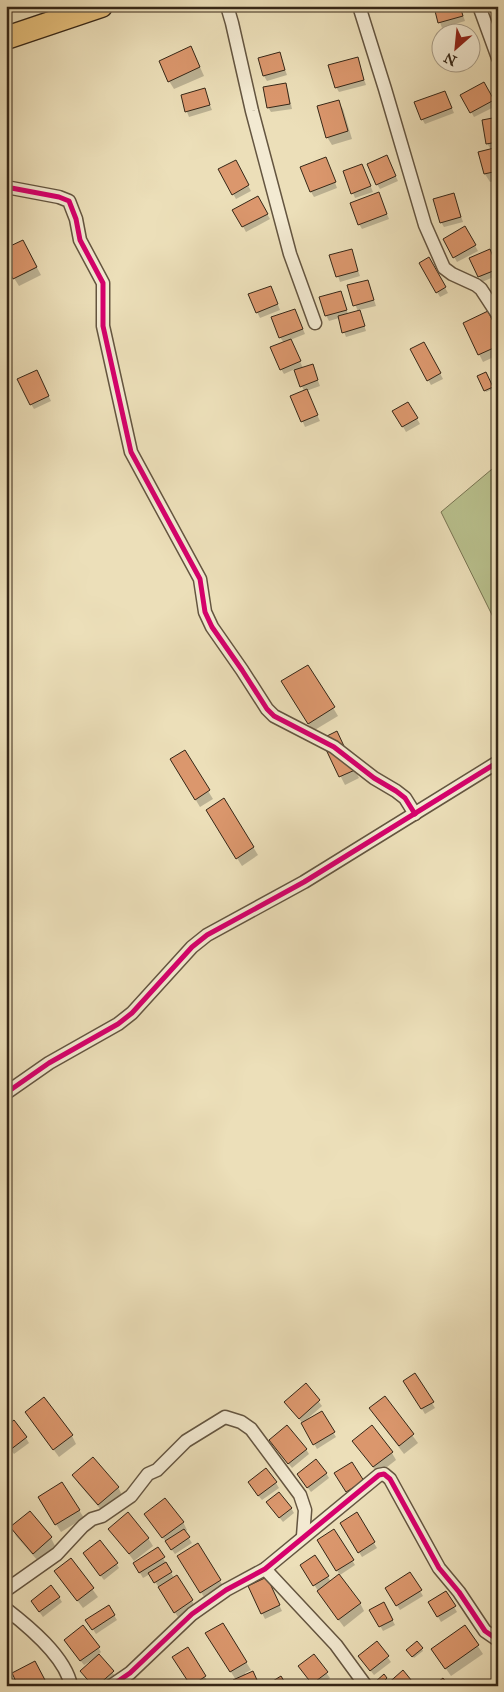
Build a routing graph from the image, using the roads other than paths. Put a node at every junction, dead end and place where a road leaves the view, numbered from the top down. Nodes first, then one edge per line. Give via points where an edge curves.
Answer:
1 (101, 6) edge
2 (226, 6) edge
3 (359, 6) edge
4 (479, 6) edge
5 (6, 38) edge
6 (498, 58) edge
7 (6, 187) edge
8 (498, 315) edge
9 (315, 323) dead end
10 (498, 762) edge
11 (415, 814) junction
12 (6, 1093) edge
13 (304, 1536) junction
14 (265, 1569) junction
15 (6, 1590) edge
16 (6, 1609) edge
17 (498, 1640) edge
18 (71, 1686) edge
19 (110, 1686) edge
20 (366, 1686) edge

1 - 5 highway
2 - 9 street via 290,254
3 - 8 street via 425,225 444,268 482,290
4 - 6 street
7 - 11 street via 69,201 80,240 103,283 103,326 131,452 200,579 205,612 212,627 274,716 334,747 401,794
10 - 11 street
11 - 12 street via 304,882 207,935 132,1013
13 - 14 street
13 - 15 street via 305,1510 300,1495 252,1429 225,1417 186,1441 165,1463 148,1474 131,1496 83,1526 57,1554
13 - 17 street via 384,1474 390,1479 439,1568 485,1631
14 - 19 street via 226,1590 192,1614 130,1673
14 - 20 street via 336,1645
16 - 18 street via 47,1645

